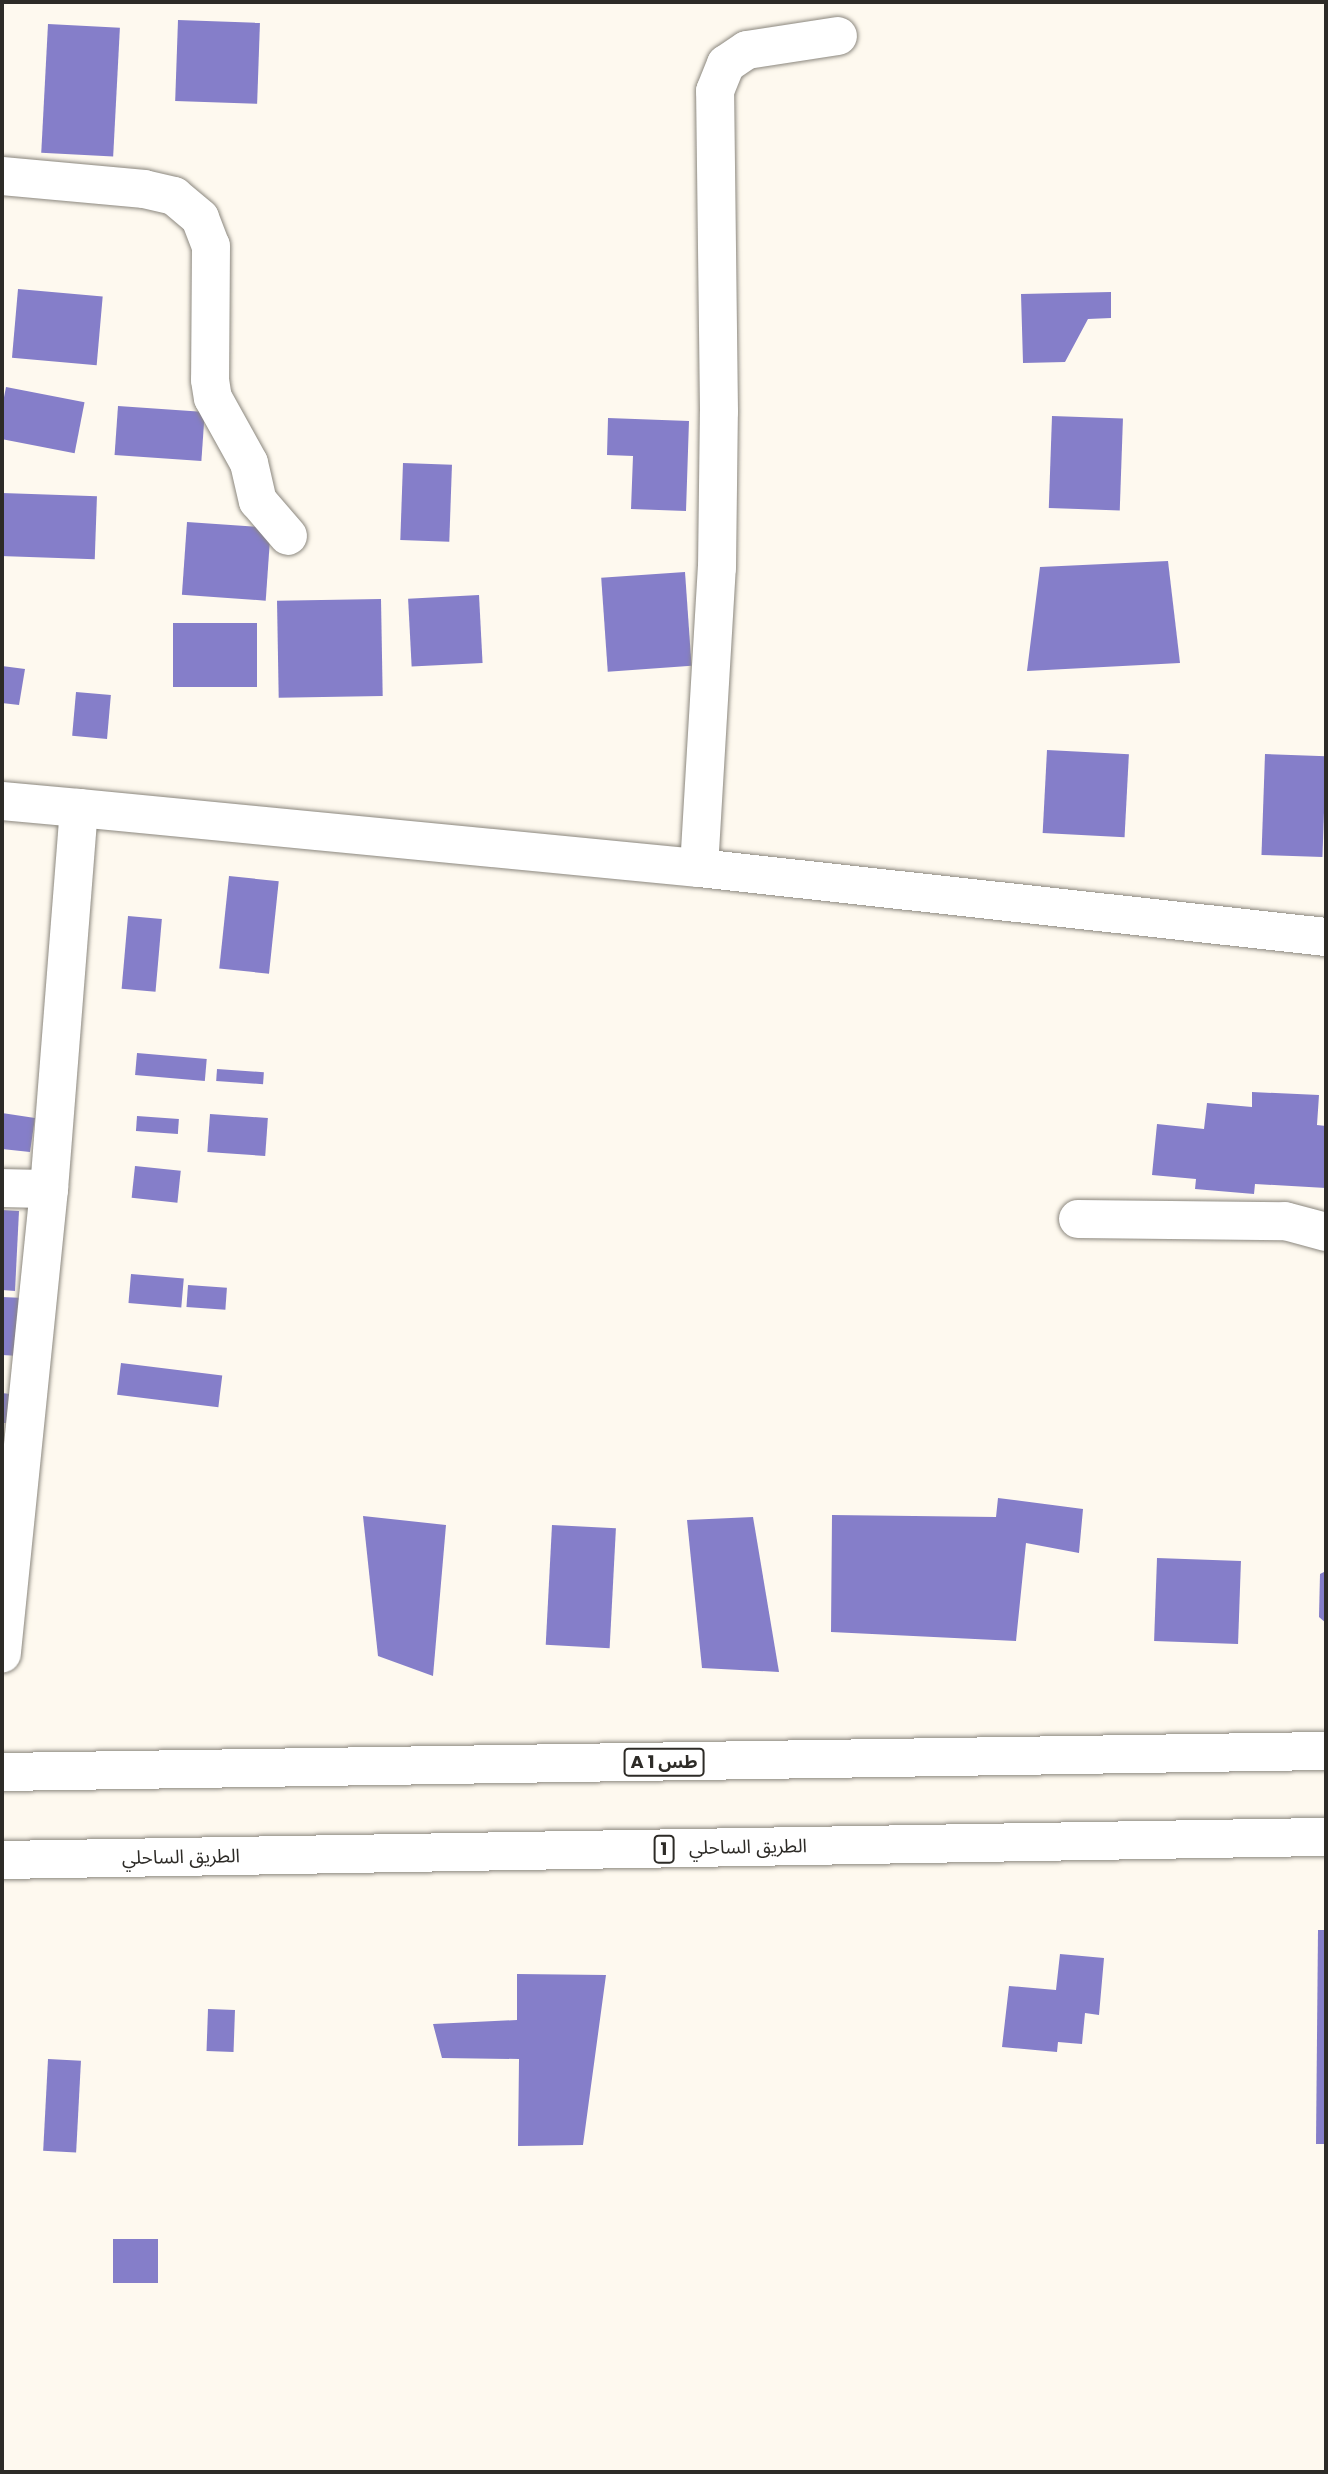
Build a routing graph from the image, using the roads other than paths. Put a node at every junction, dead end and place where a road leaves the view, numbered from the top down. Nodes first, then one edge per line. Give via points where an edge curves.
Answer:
1 (838, 36) dead end
2 (2, 176) edge
3 (288, 536) dead end
4 (2, 801) edge
5 (79, 808) junction
6 (699, 868) junction
7 (1326, 937) edge
8 (2, 1188) edge
9 (49, 1189) junction
10 (1079, 1219) dead end
11 (1326, 1232) edge
12 (2, 1654) edge
13 (1326, 1751) edge
14 (2, 1773) edge
15 (1326, 1837) edge
16 (2, 1860) edge

1 - 6 main road via 747,50 726,64 715,91 717,568
2 - 3 main road via 144,189 174,196 200,218 211,246 210,380 214,398 249,463 263,510
4 - 5 main road
5 - 6 main road
5 - 9 main road
6 - 7 main road
8 - 9 main road
9 - 12 main road
10 - 11 main road via 1285,1221
13 - 14 main road, A 1 طس
15 - 16 main road, الطريق الساحلي / 1

